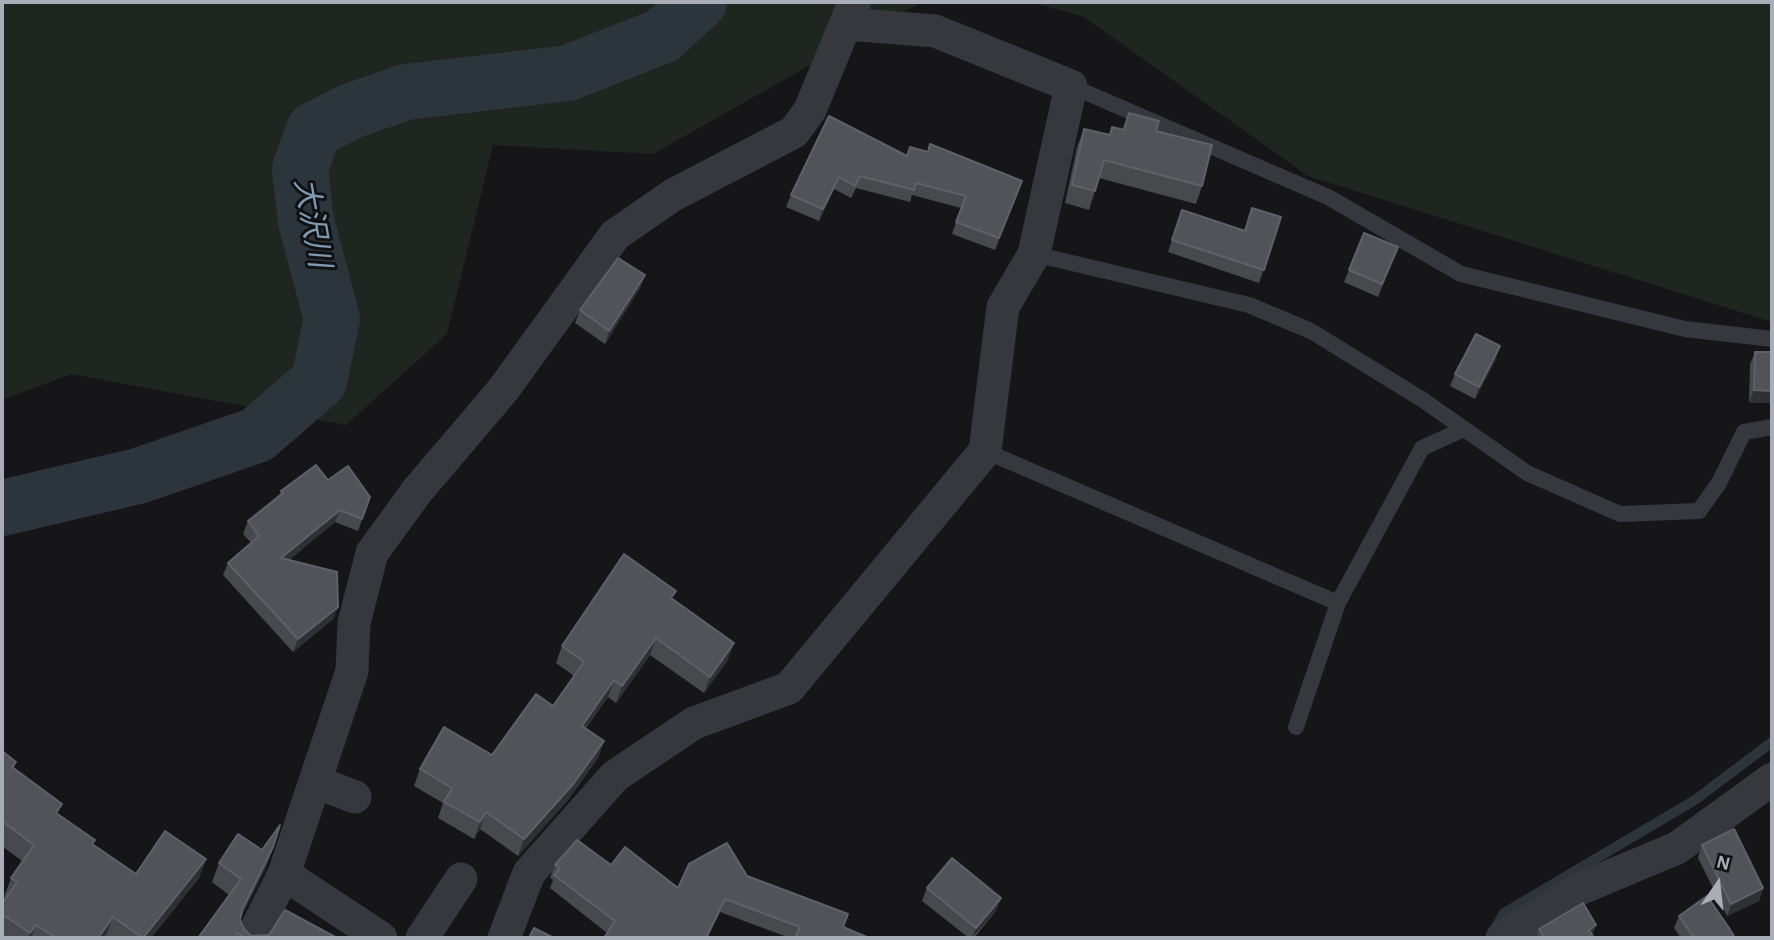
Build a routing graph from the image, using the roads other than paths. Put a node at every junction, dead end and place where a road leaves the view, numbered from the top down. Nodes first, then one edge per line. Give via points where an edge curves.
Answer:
1 (850, 13) edge
2 (1070, 86) junction
3 (1034, 254) junction
4 (1772, 339) edge
5 (1772, 427) edge
6 (1464, 429) junction
7 (985, 451) junction
8 (1338, 603) junction
9 (1296, 727) dead end
10 (1772, 779) edge
11 (316, 782) junction
12 (355, 797) dead end
13 (284, 874) junction
14 (461, 879) dead end
15 (1506, 936) edge
16 (252, 938) edge
17 (381, 938) edge
18 (422, 938) edge
19 (504, 938) edge

1 - 2 street via 935,31
1 - 11 street via 810,110 794,132 673,195 615,235 503,390 417,491 372,553 354,623 352,671
2 - 3 street
2 - 4 lane via 1328,197 1461,274 1685,329
3 - 6 lane via 1249,305 1311,331
3 - 7 street via 1003,306
5 - 6 lane via 1744,432 1719,484 1699,511 1620,514 1527,473
6 - 8 lane via 1422,448
7 - 8 lane
7 - 19 street via 789,688 694,723 615,776 529,873
8 - 9 lane
10 - 15 street via 1677,848 1579,889
11 - 12 street
11 - 13 street
13 - 16 street
13 - 17 street
14 - 18 street

